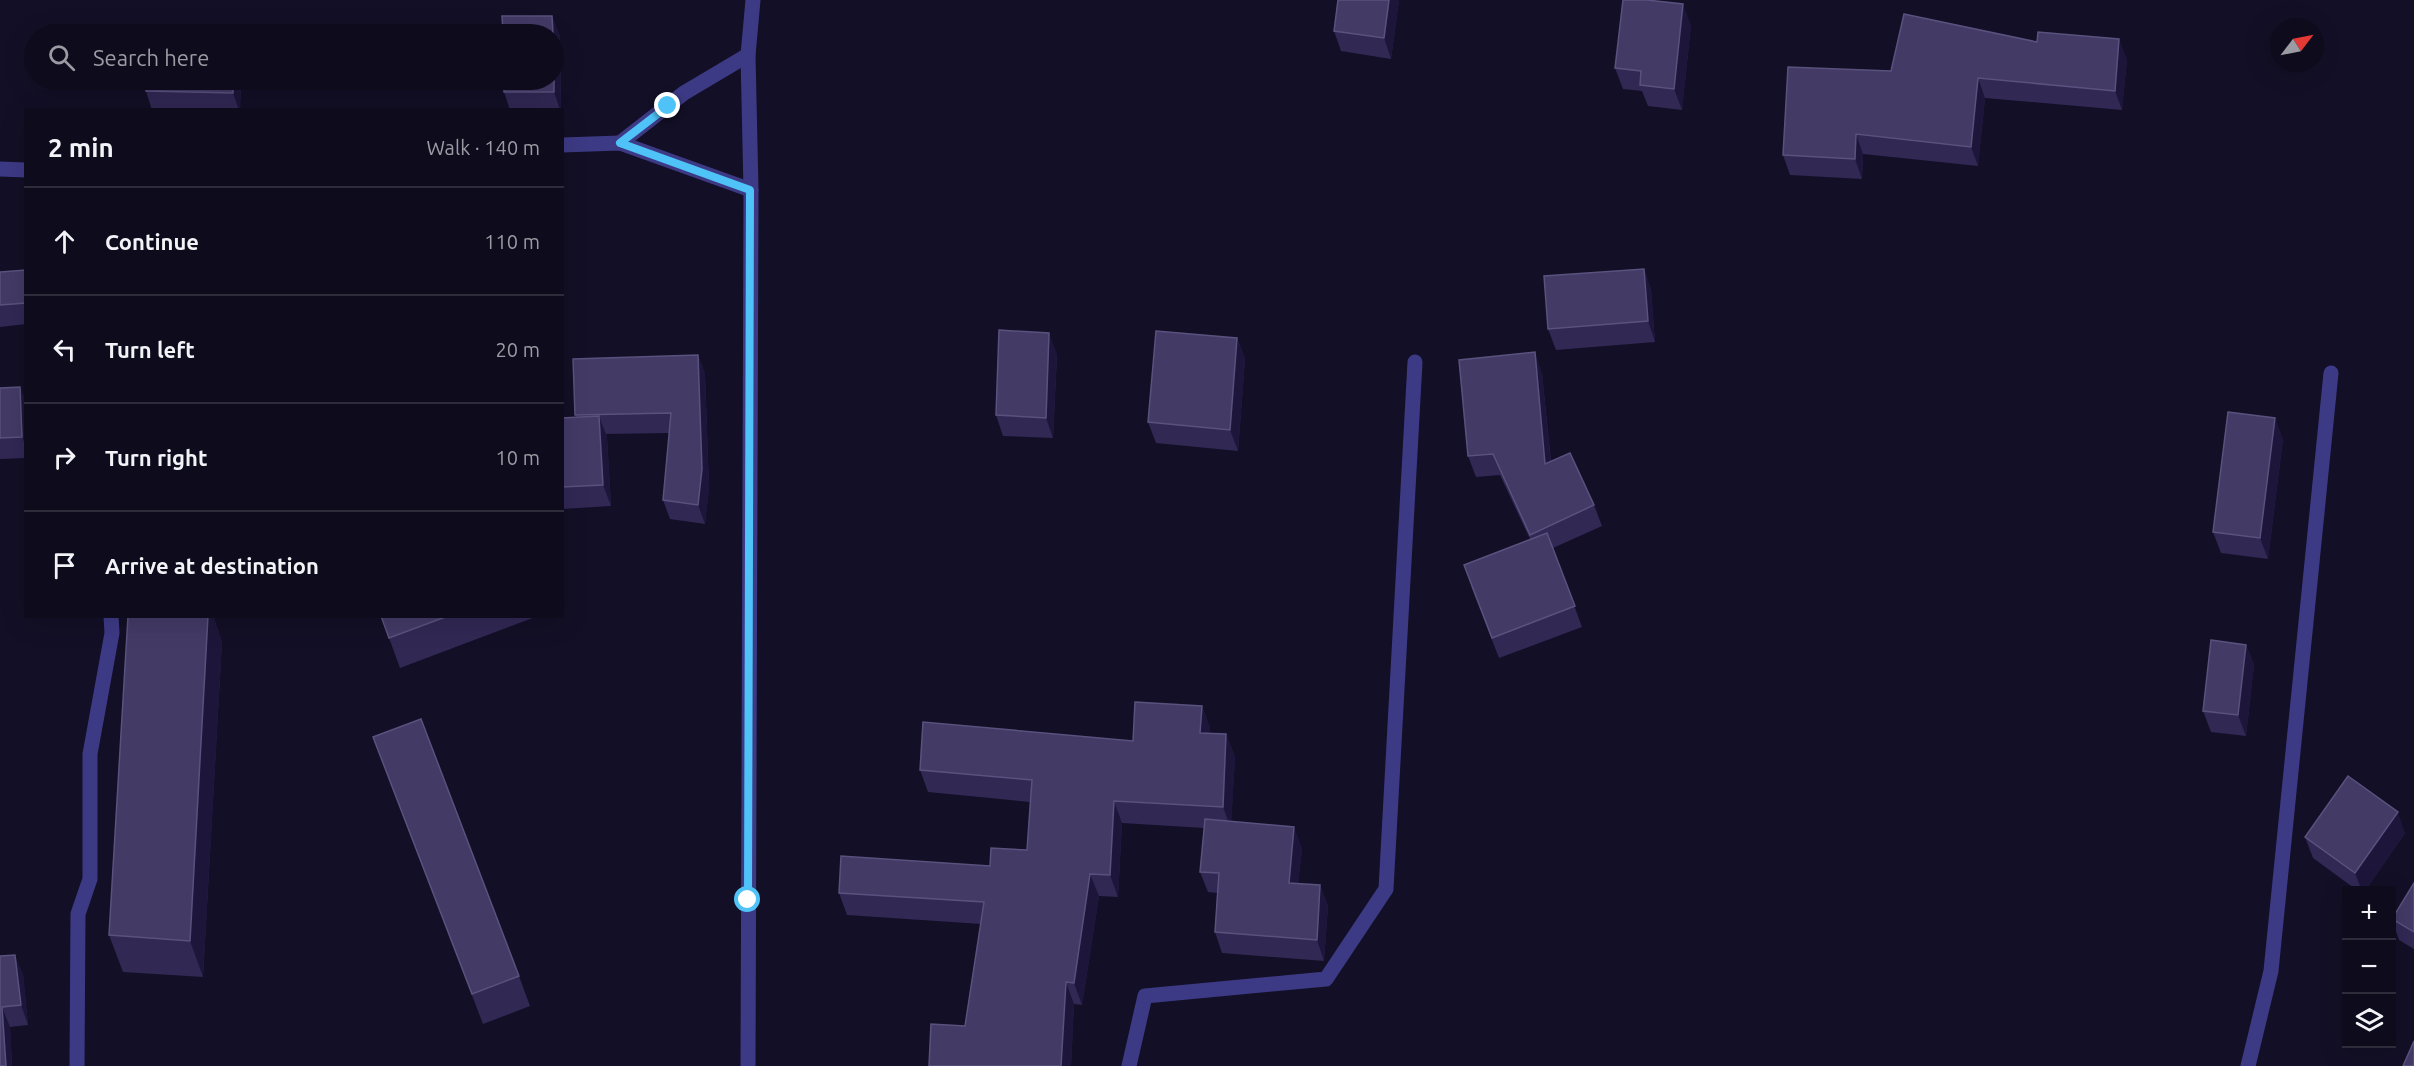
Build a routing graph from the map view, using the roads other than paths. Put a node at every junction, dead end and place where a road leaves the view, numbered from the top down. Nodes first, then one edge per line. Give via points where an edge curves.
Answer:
1 (753, 0) edge
2 (748, 55) junction
3 (620, 143) junction
4 (564, 145) edge
5 (0, 169) edge
6 (24, 170) edge
7 (750, 190) junction
8 (1415, 362) dead end
9 (2331, 373) dead end
10 (111, 618) edge
11 (77, 1066) edge
12 (748, 1066) edge
13 (1129, 1066) edge
14 (2248, 1066) edge

1 - 2 street
2 - 3 street via 684,93
2 - 7 street
3 - 4 street
3 - 7 street
5 - 6 street
7 - 12 street
8 - 13 street via 1386,889 1326,979 1144,996
9 - 14 street via 2271,971
10 - 11 street via 112,633 90,754 90,879 78,914

